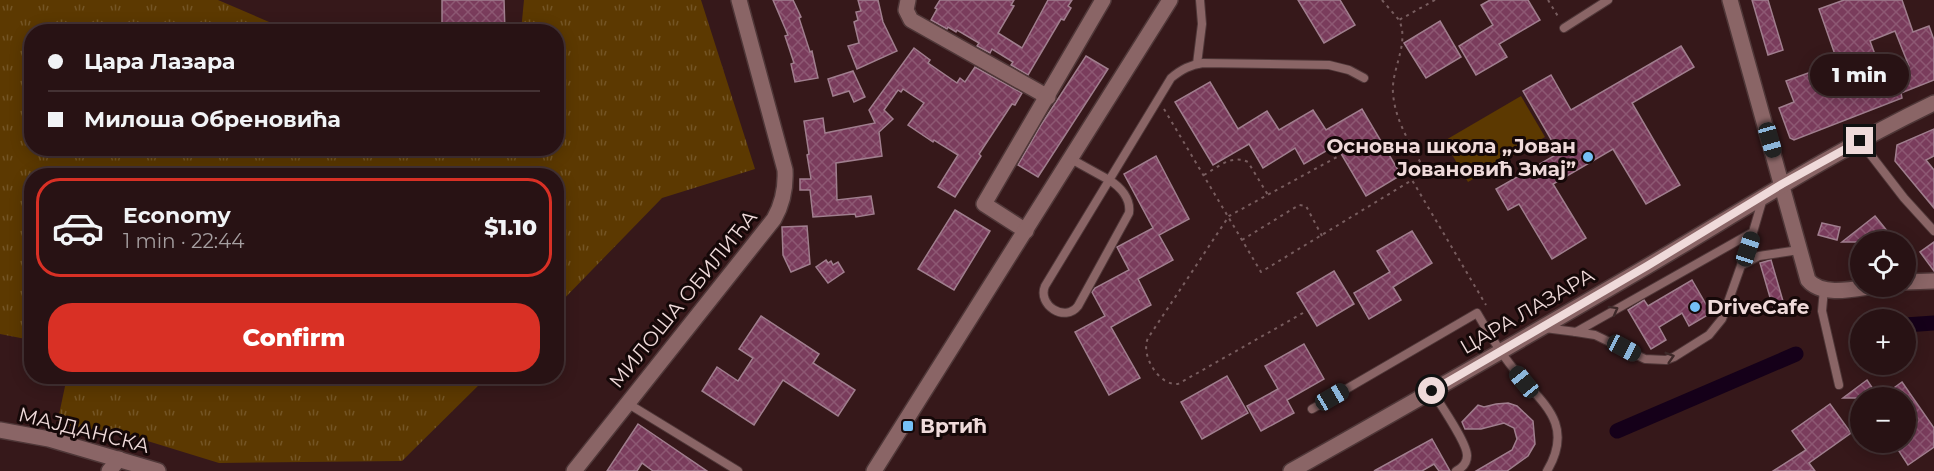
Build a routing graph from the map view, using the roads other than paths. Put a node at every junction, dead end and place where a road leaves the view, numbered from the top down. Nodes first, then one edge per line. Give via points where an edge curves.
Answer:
1 (739, 0) edge
2 (908, 0) edge
3 (1103, 0) edge
4 (1170, 0) edge
5 (1200, 0) edge
6 (1608, 0) edge
7 (1730, 0) edge
8 (1564, 28) road end
9 (1197, 64) junction
10 (1365, 78) dead end
11 (1048, 96) junction
12 (1934, 103) edge
13 (1860, 141) junction
14 (1071, 159) junction
15 (1109, 180) junction
16 (1782, 184) junction
17 (1763, 196) junction
18 (1026, 231) junction
19 (1934, 231) edge
20 (1753, 232) junction
21 (1799, 250) junction
22 (1742, 266) junction
23 (1934, 281) edge
24 (1916, 282) edge
25 (1824, 289) junction
26 (1850, 289) edge
27 (1540, 328) junction
28 (1576, 332) junction
29 (1500, 351) junction
30 (1839, 385) dead end
31 (1432, 391) junction
32 (627, 403) junction
33 (1312, 409) dead end
34 (0, 430) edge
35 (114, 465) edge
36 (727, 468) edge
37 (158, 471) edge
38 (574, 471) edge
39 (738, 471) edge
40 (874, 471) edge
41 (1291, 471) edge
42 (1456, 471) edge
43 (1547, 471) edge

1 - 32 street, МИЛОША ОБИЛИЋА via 785,170 781,207
2 - 11 street via 906,10 911,20
3 - 11 street
4 - 14 street
5 - 9 lane via 1203,24
6 - 8 lane
7 - 16 street
9 - 10 lane via 1329,65
9 - 15 lane via 1172,78
11 - 18 street via 984,204
12 - 13 street, ЦАРА ЛАЗАРА
13 - 16 street, ЦАРА ЛАЗАРА
13 - 19 lane
14 - 15 lane
14 - 18 street
15 - 15 lane via 1124,193 1129,213 1078,306 1070,314 1058,312 1046,303 1043,291
16 - 17 street, ЦАРА ЛАЗАРА
16 - 21 street
17 - 20 lane
17 - 27 street, ЦАРА ЛАЗАРА
18 - 40 street
20 - 22 lane
28 -> 20 lane
21 - 22 lane via 1760,256
21 - 25 street via 1808,280
28 -> 22 lane via 1595,335 1646,359 1674,357 1717,327
23 - 24 street
25 - 26 street
25 - 30 lane via 1822,311
27 - 28 lane
27 - 29 street, ЦАРА ЛАЗАРА
29 - 31 street, ЦАРА ЛАЗАРА
29 - 33 lane via 1477,314
29 - 43 lane via 1554,417 1558,440
31 - 41 street, ЦАРА ЛАЗАРА
31 - 42 lane via 1465,445 1467,456 1463,467
32 - 36 lane
32 - 38 street, МИЛОША ОБИЛИЋА
34 - 35 street, МАЈДАНСКА via 49,439
35 - 37 street, МАЈДАНСКА
36 - 39 lane

